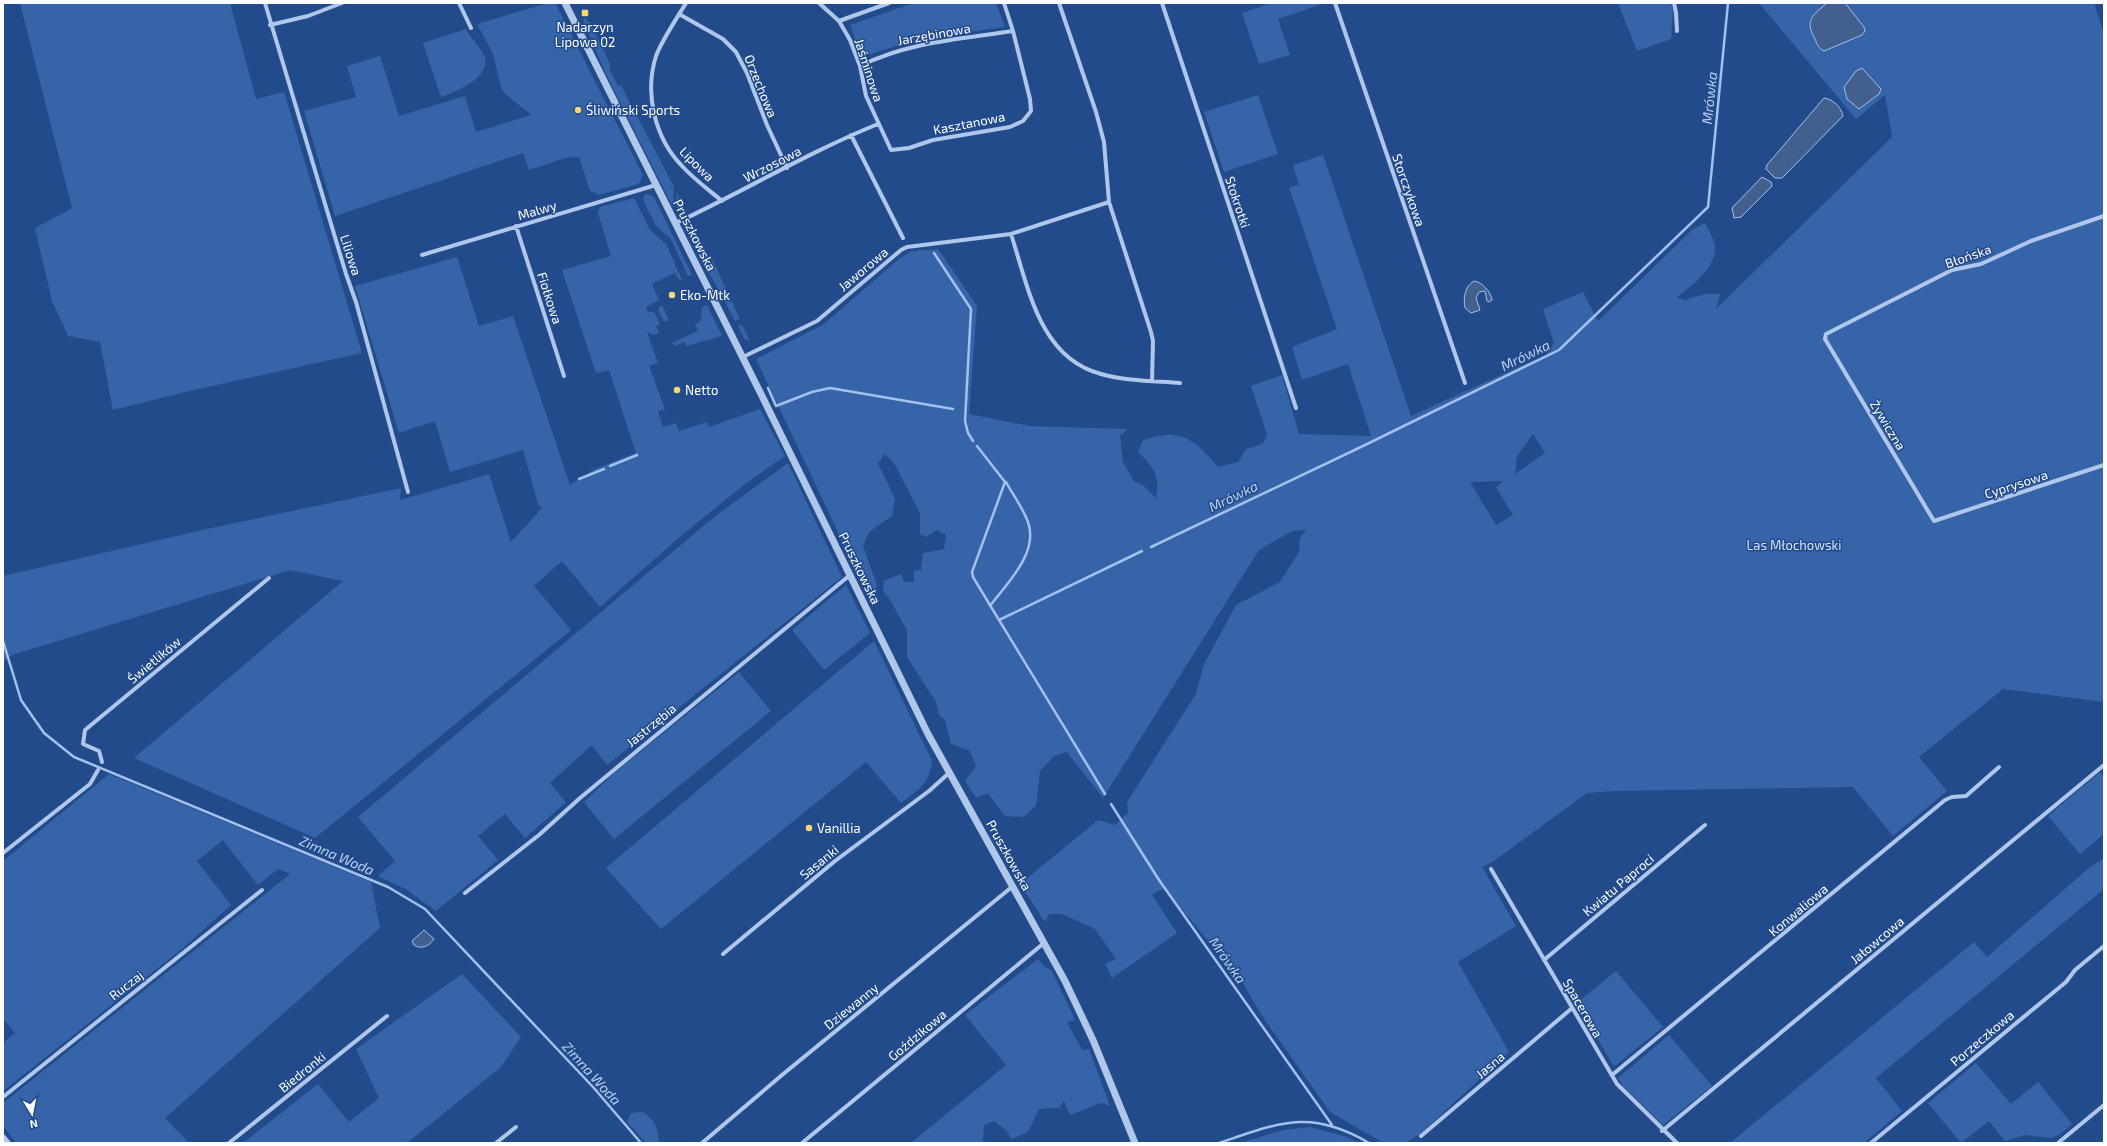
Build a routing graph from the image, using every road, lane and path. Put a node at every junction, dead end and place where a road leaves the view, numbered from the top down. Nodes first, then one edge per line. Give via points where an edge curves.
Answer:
1 (264, 3) edge
2 (342, 3) edge
3 (459, 3) edge
4 (565, 3) edge
5 (686, 3) edge
6 (819, 3) edge
7 (889, 3) edge
8 (1004, 3) edge
9 (1059, 3) edge
10 (1162, 3) edge
11 (1335, 3) edge
12 (1674, 3) edge
13 (679, 14) junction
14 (839, 21) junction
15 (270, 25) junction
16 (471, 28) dead end
17 (1013, 31) junction
18 (1677, 31) dead end
19 (860, 66) junction
20 (878, 124) junction
21 (851, 135) junction
22 (891, 150) joint
23 (787, 168) junction
24 (657, 185) junction
25 (722, 202) junction
26 (1109, 202) junction
27 (2104, 216) edge
28 (676, 223) junction
29 (516, 226) junction
30 (1011, 234) junction
31 (903, 238) dead end
32 (422, 255) dead end
33 (1825, 339) joint
34 (742, 357) junction
35 (564, 376) dead end
36 (1152, 381) junction
37 (1180, 383) dead end
38 (1465, 383) dead end
39 (1296, 408) dead end
40 (2104, 465) edge
41 (408, 492) dead end
42 (1934, 521) joint
43 (850, 575) junction
44 (269, 578) dead end
45 (102, 762) dead end
46 (2104, 765) edge
47 (1999, 767) dead end
48 (98, 770) dead end
49 (949, 773) junction
50 (1705, 825) dead end
51 (3, 854) edge
52 (1491, 869) dead end
53 (1013, 886) junction
54 (262, 890) dead end
55 (466, 893) dead end
56 (1044, 942) junction
57 (2104, 946) edge
58 (723, 954) dead end
59 (1544, 960) junction
60 (1571, 1008) junction
61 (387, 1016) dead end
62 (1612, 1075) junction
63 (3, 1097) edge
64 (2104, 1105) edge
65 (516, 1127) dead end
66 (1662, 1131) junction
67 (1421, 1136) dead end
68 (3, 1138) edge
69 (7, 1143) edge
70 (229, 1143) edge
71 (496, 1143) edge
72 (702, 1143) edge
73 (802, 1143) edge
74 (1134, 1143) edge
75 (1677, 1143) edge
76 (1871, 1143) edge
77 (2058, 1143) edge

1 - 15 street, Liliowa
2 - 15 street via 308,16
3 - 16 street
4 - 24 street, Pruszkowska
5 - 13 street, Lipowa
6 - 14 street, Jaśminowa
7 - 14 street
8 - 17 street, Kasztanowa
9 - 26 street via 1104,142
10 - 39 street, Stokrotki
11 - 38 street, Storczykowa
12 - 18 street
13 - 23 street, Orzechowa via 723,39 736,52
13 - 25 street, Lipowa via 656,56 651,89 655,118 664,143 682,167
14 - 19 street, Jaśminowa
15 - 41 street, Liliowa via 356,302
17 - 19 street, Jarzębinowa via 914,46 881,56
17 - 22 street, Kasztanowa via 1030,99 1031,111 1023,121 1010,127
19 - 20 street, Jaśminowa via 866,96
20 - 21 street, Wrzosowa
20 - 22 street, Jaśminowa
21 - 23 street, Wrzosowa
21 - 31 street
23 - 25 street, Wrzosowa
24 - 28 street, Pruszkowska
24 - 29 street, Malwy
25 - 28 street, Wrzosowa
26 - 30 street, Jaworowa
26 - 36 street via 1152,332
27 - 33 street, Błońska via 2032,241 1981,264 1952,270 1838,327 1826,334
28 - 34 street, Pruszkowska
29 - 32 street, Malwy
29 - 35 street, Fiołkowa
30 - 34 street, Jaworowa via 907,247 817,321
30 - 36 street via 1036,313 1055,345 1075,362 1099,374
33 - 42 street, Żywiczna
34 - 43 street, Pruszkowska
36 - 37 street
40 - 42 street, Cyprysowa
43 - 49 street, Pruszkowska
43 - 55 street, Jastrzębia
44 - 45 street, Świetlików via 85,730 83,744 99,751
46 - 66 street, Jałowcowa
47 - 62 street, Konwaliowa via 1966,796 1945,800
48 - 51 street via 90,784
49 - 53 street, Pruszkowska
49 - 58 street, Sasanki via 929,791 835,861
50 - 59 street, Kwiatu Paproci
52 - 59 street, Spacerowa
53 - 56 street, Pruszkowska
53 - 72 street, Dziewanny
54 - 63 street, Ruczaj
56 - 73 street, Goździkowa
56 - 74 street, Pruszkowska via 1080,1010
57 - 76 street, Porzeczkowa via 2075,970 2066,982
59 - 60 street, Spacerowa
60 - 62 street, Spacerowa
60 - 67 street, Jasna
61 - 70 street, Biedronki
62 - 66 street, Spacerowa via 1621,1090
64 - 77 street
65 - 71 street
66 - 75 street, Spacerowa
68 - 69 street

